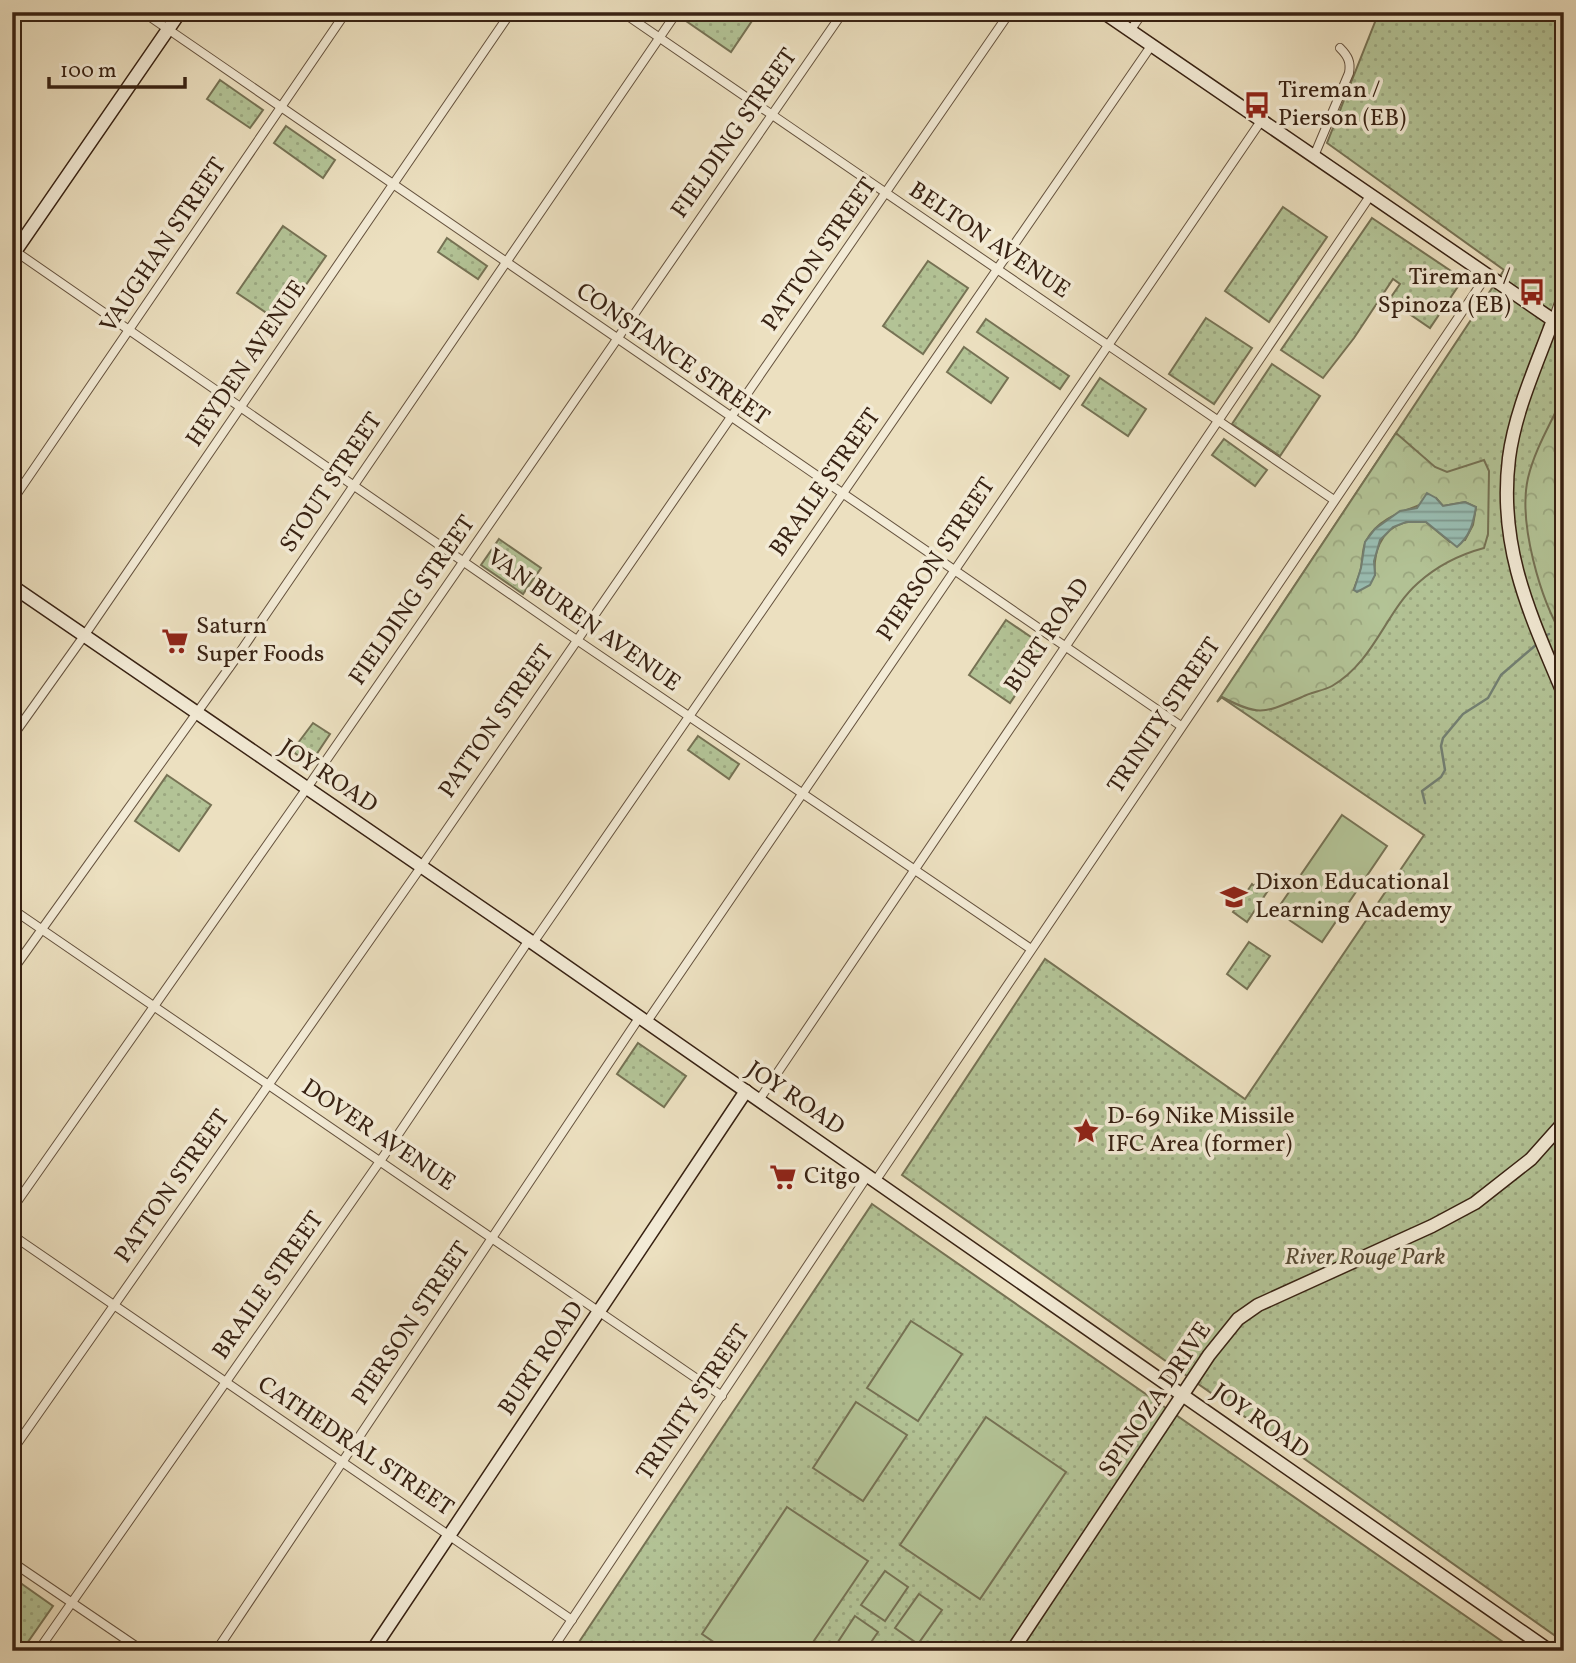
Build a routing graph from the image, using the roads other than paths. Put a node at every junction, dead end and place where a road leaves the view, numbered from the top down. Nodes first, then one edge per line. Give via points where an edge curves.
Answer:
1 (143, 12) edge
2 (180, 12) edge
3 (346, 12) edge
4 (511, 12) edge
5 (622, 12) edge
6 (677, 12) edge
7 (843, 12) edge
8 (1010, 12) edge
9 (1103, 12) edge
10 (1143, 12) edge
11 (168, 30) junction
12 (1130, 31) junction
13 (659, 38) junction
14 (1151, 46) junction
15 (1340, 48) dead end
16 (281, 108) junction
17 (771, 115) junction
18 (1261, 121) junction
19 (1314, 156) junction
20 (393, 185) junction
21 (885, 194) junction
22 (1370, 196) junction
23 (13, 252) edge
24 (505, 263) junction
25 (997, 271) junction
26 (1487, 275) junction
27 (1564, 288) edge
28 (1553, 320) junction
29 (130, 330) junction
30 (616, 340) junction
31 (1108, 345) junction
32 (241, 407) junction
33 (730, 418) junction
34 (1219, 421) junction
35 (354, 486) junction
36 (841, 494) junction
37 (1334, 500) junction
38 (12, 501) edge
39 (463, 561) junction
40 (953, 570) junction
41 (12, 586) edge
42 (84, 636) junction
43 (578, 640) junction
44 (1065, 648) junction
45 (1564, 695) edge
46 (197, 713) junction
47 (690, 718) junction
48 (1181, 726) junction
49 (12, 737) edge
50 (307, 788) junction
51 (802, 794) junction
52 (421, 867) junction
53 (915, 870) junction
54 (12, 909) edge
55 (42, 929) junction
56 (531, 942) junction
57 (1031, 949) junction
58 (12, 971) edge
59 (155, 1006) junction
60 (643, 1020) junction
61 (269, 1085) junction
62 (746, 1091) junction
63 (759, 1100) junction
64 (1564, 1122) edge
65 (380, 1161) junction
66 (872, 1178) junction
67 (12, 1209) edge
68 (12, 1235) edge
69 (492, 1238) junction
70 (114, 1305) junction
71 (599, 1311) junction
72 (226, 1382) junction
73 (1184, 1394) junction
74 (722, 1396) junction
75 (12, 1451) edge
76 (343, 1462) junction
77 (449, 1535) junction
78 (12, 1562) edge
79 (72, 1602) junction
80 (572, 1619) junction
81 (38, 1651) edge
82 (143, 1651) edge
83 (216, 1651) edge
84 (372, 1651) edge
85 (551, 1651) edge
86 (1012, 1651) edge
87 (1550, 1651) edge

1 - 11 street, CONSTANCE STREET
2 - 11 street
3 - 16 street, VAUGHAN STREET
4 - 20 street, HEYDEN AVENUE
5 - 13 street, BELTON AVENUE
6 - 13 street, STOUT STREET
7 - 17 street, FIELDING STREET
8 - 21 street, PATTON STREET
9 - 12 street
10 - 12 street
11 - 16 street, CONSTANCE STREET
11 - 23 street
12 - 14 street
13 - 17 street, BELTON AVENUE
13 - 24 street, STOUT STREET
14 - 18 street
14 - 25 street, BRAILE STREET
15 - 19 street via 1347,55 1349,73
16 - 20 street, CONSTANCE STREET
16 - 29 street, VAUGHAN STREET
17 - 21 street, BELTON AVENUE
17 - 30 street, FIELDING STREET
18 - 19 street
18 - 31 street, PIERSON STREET
19 - 22 street
20 - 24 street, CONSTANCE STREET
20 - 32 street, HEYDEN AVENUE
21 - 25 street, BELTON AVENUE
21 - 33 street, PATTON STREET
22 - 26 street
22 - 34 street, BURT ROAD
23 - 29 street, VAN BUREN AVENUE
24 - 30 street, CONSTANCE STREET
24 - 35 street, STOUT STREET
25 - 31 street, BELTON AVENUE
25 - 36 street, BRAILE STREET
26 - 28 street
26 - 37 street, TRINITY STREET
27 - 28 street
28 - 45 street via 1509,456 1506,509 1518,581
29 - 32 street, VAN BUREN AVENUE
29 - 38 street, VAUGHAN STREET
30 - 33 street, CONSTANCE STREET
30 - 39 street, FIELDING STREET
31 - 34 street, BELTON AVENUE
31 - 40 street, PIERSON STREET
32 - 35 street, VAN BUREN AVENUE
32 - 42 street, HEYDEN AVENUE
33 - 36 street, CONSTANCE STREET
33 - 43 street, PATTON STREET
34 - 37 street, BELTON AVENUE
34 - 44 street, BURT ROAD
35 - 39 street, VAN BUREN AVENUE
35 - 46 street, STOUT STREET
36 - 40 street, CONSTANCE STREET
36 - 47 street, BRAILE STREET
37 - 48 street, TRINITY STREET
39 - 43 street, VAN BUREN AVENUE
39 - 50 street, FIELDING STREET
40 - 44 street, CONSTANCE STREET
40 - 51 street, PIERSON STREET
41 - 42 street, JOY ROAD
42 - 46 street, JOY ROAD
42 - 49 street, HEYDEN AVENUE
43 - 47 street, VAN BUREN AVENUE
43 - 52 street, PATTON STREET
44 - 48 street, CONSTANCE STREET
44 - 53 street, BURT ROAD
46 - 50 street, JOY ROAD
46 - 55 street, STOUT STREET
47 - 51 street, VAN BUREN AVENUE
47 - 56 street, BRAILE STREET
48 - 57 street, TRINITY STREET
50 - 52 street, JOY ROAD
50 - 59 street, FIELDING STREET
51 - 53 street, VAN BUREN AVENUE
51 - 60 street, PIERSON STREET
52 - 56 street, JOY ROAD
52 - 61 street, PATTON STREET
53 - 57 street, VAN BUREN AVENUE
53 - 63 street, BURT ROAD
54 - 55 street, DOVER AVENUE
55 - 58 street, STOUT STREET
55 - 59 street, DOVER AVENUE
56 - 60 street, JOY ROAD
56 - 65 street, BRAILE STREET
57 - 66 street, TRINITY STREET
59 - 61 street, DOVER AVENUE
59 - 67 street, FIELDING STREET
60 - 62 street, JOY ROAD
60 - 69 street, PIERSON STREET
61 - 65 street, DOVER AVENUE
61 - 70 street, PATTON STREET
62 - 63 street, JOY ROAD
62 - 71 street, BURT ROAD
63 - 66 street, JOY ROAD
64 - 73 street, SPINOZA DRIVE via 1531,1159 1475,1203 1249,1310 1223,1336
65 - 69 street, DOVER AVENUE
65 - 72 street, BRAILE STREET
66 - 73 street, JOY ROAD
66 - 74 street, TRINITY STREET
68 - 70 street, CATHEDRAL STREET
69 - 71 street, DOVER AVENUE
69 - 76 street, PIERSON STREET
70 - 72 street, CATHEDRAL STREET
70 - 75 street, PATTON STREET
71 - 74 street, DOVER AVENUE
71 - 77 street, BURT ROAD
72 - 76 street, CATHEDRAL STREET
72 - 79 street, BRAILE STREET
73 - 86 street, SPINOZA DRIVE
73 - 87 street, JOY ROAD
74 - 80 street, TRINITY STREET
76 - 77 street, CATHEDRAL STREET
76 - 83 street, PIERSON STREET
77 - 80 street, CATHEDRAL STREET
77 - 84 street, BURT ROAD
78 - 79 street
79 - 81 street, BRAILE STREET
79 - 82 street
80 - 85 street, TRINITY STREET

